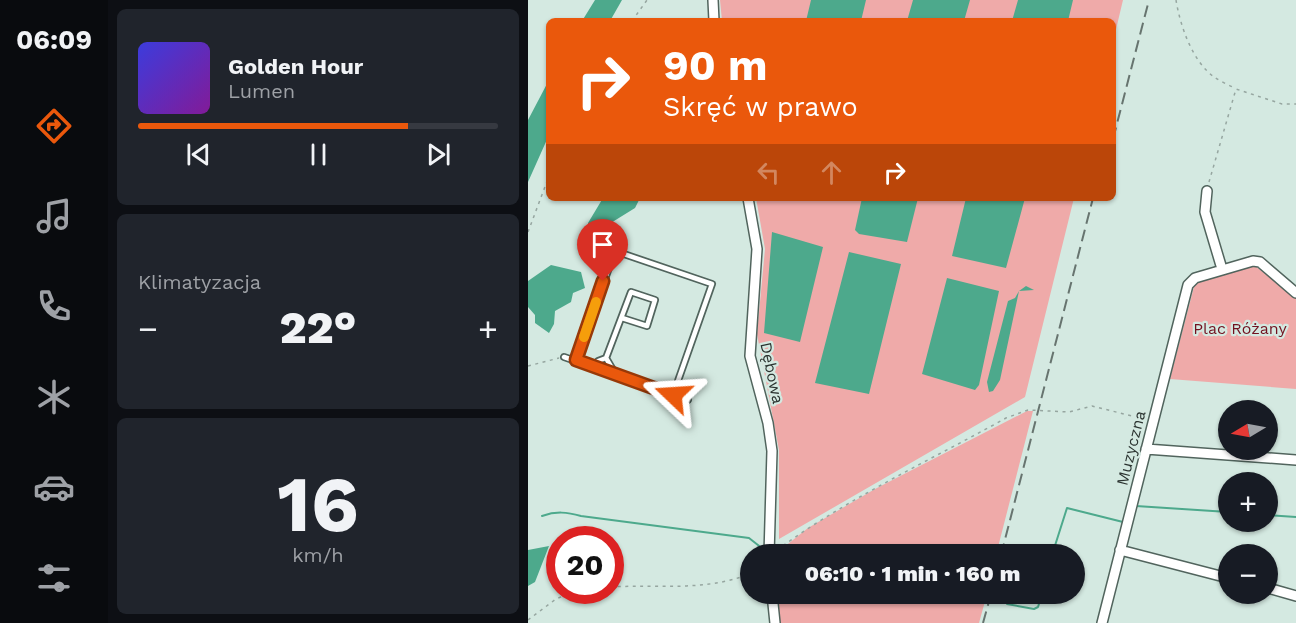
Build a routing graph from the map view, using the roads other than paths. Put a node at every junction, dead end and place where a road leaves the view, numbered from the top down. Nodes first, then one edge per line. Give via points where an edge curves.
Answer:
1 (713, 0) edge
2 (714, 18) edge
3 (1207, 191) road end
4 (749, 201) edge
5 (1222, 269) junction
6 (1296, 293) edge
7 (621, 318) junction
8 (564, 357) road end
9 (606, 358) junction
10 (576, 360) junction
11 (596, 367) junction
12 (616, 375) junction
13 (673, 395) junction
14 (688, 400) dead end
15 (1146, 449) junction
16 (1296, 460) edge
17 (770, 544) edge
18 (1120, 550) junction
19 (1218, 575) edge
20 (1278, 591) edge
21 (1296, 596) edge
22 (773, 604) edge
23 (775, 623) edge
24 (1102, 623) edge

1 - 2 street
3 - 5 street via 1205,212
4 - 17 street, Dębowa via 757,249 750,356 771,444
5 - 6 street via 1260,262
5 - 15 street, Muzyczna via 1191,280
7 - 7 lane via 631,292 655,300 647,326
7 - 9 lane
8 - 10 lane
9 - 11 lane via 598,361
9 - 12 lane
10 - 11 lane
10 - 13 lane via 615,250 711,284
11 - 12 lane
12 - 13 lane
13 - 14 lane
15 - 16 street
15 - 18 street, Muzyczna
18 - 19 street
18 - 24 street, Muzyczna
20 - 21 street
22 - 23 street

